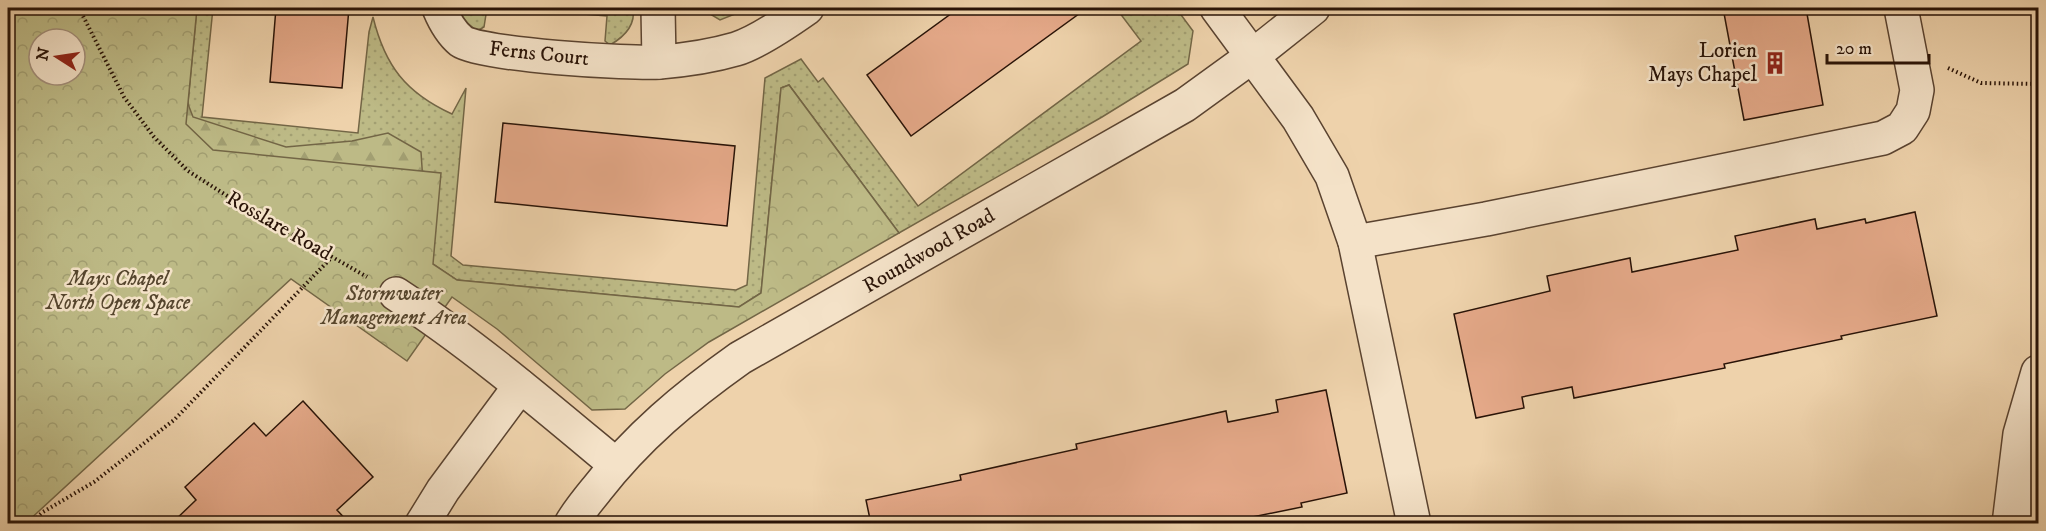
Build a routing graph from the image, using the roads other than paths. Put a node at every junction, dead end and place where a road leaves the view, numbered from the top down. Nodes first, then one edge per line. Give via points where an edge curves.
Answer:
1 (439, 8) edge
2 (658, 8) edge
3 (807, 8) edge
4 (1217, 8) edge
5 (1313, 8) edge
6 (1901, 8) edge
7 (1254, 55) junction
8 (659, 62) junction
9 (1355, 242) junction
10 (396, 294) road end
11 (2038, 372) edge
12 (520, 386) junction
13 (616, 465) junction
14 (2038, 482) edge
15 (422, 524) edge
16 (571, 524) edge
17 (1414, 524) edge
18 (2009, 524) edge
19 (2018, 524) edge

1 - 8 street, Ferns Court via 447,26 462,42 487,50
2 - 8 street
3 - 8 street, Ferns Court via 739,48
4 - 7 street
5 - 7 street, Roundwood Road
6 - 9 street via 1917,90 1913,111 1902,128 1883,138
7 - 9 street via 1332,176
7 - 13 street, Roundwood Road via 1185,105 740,358 659,421
9 - 17 street
10 - 12 street
11 - 18 street via 2020,434
12 - 13 street
12 - 15 street
13 - 16 street, Roundwood Road
14 - 19 street

